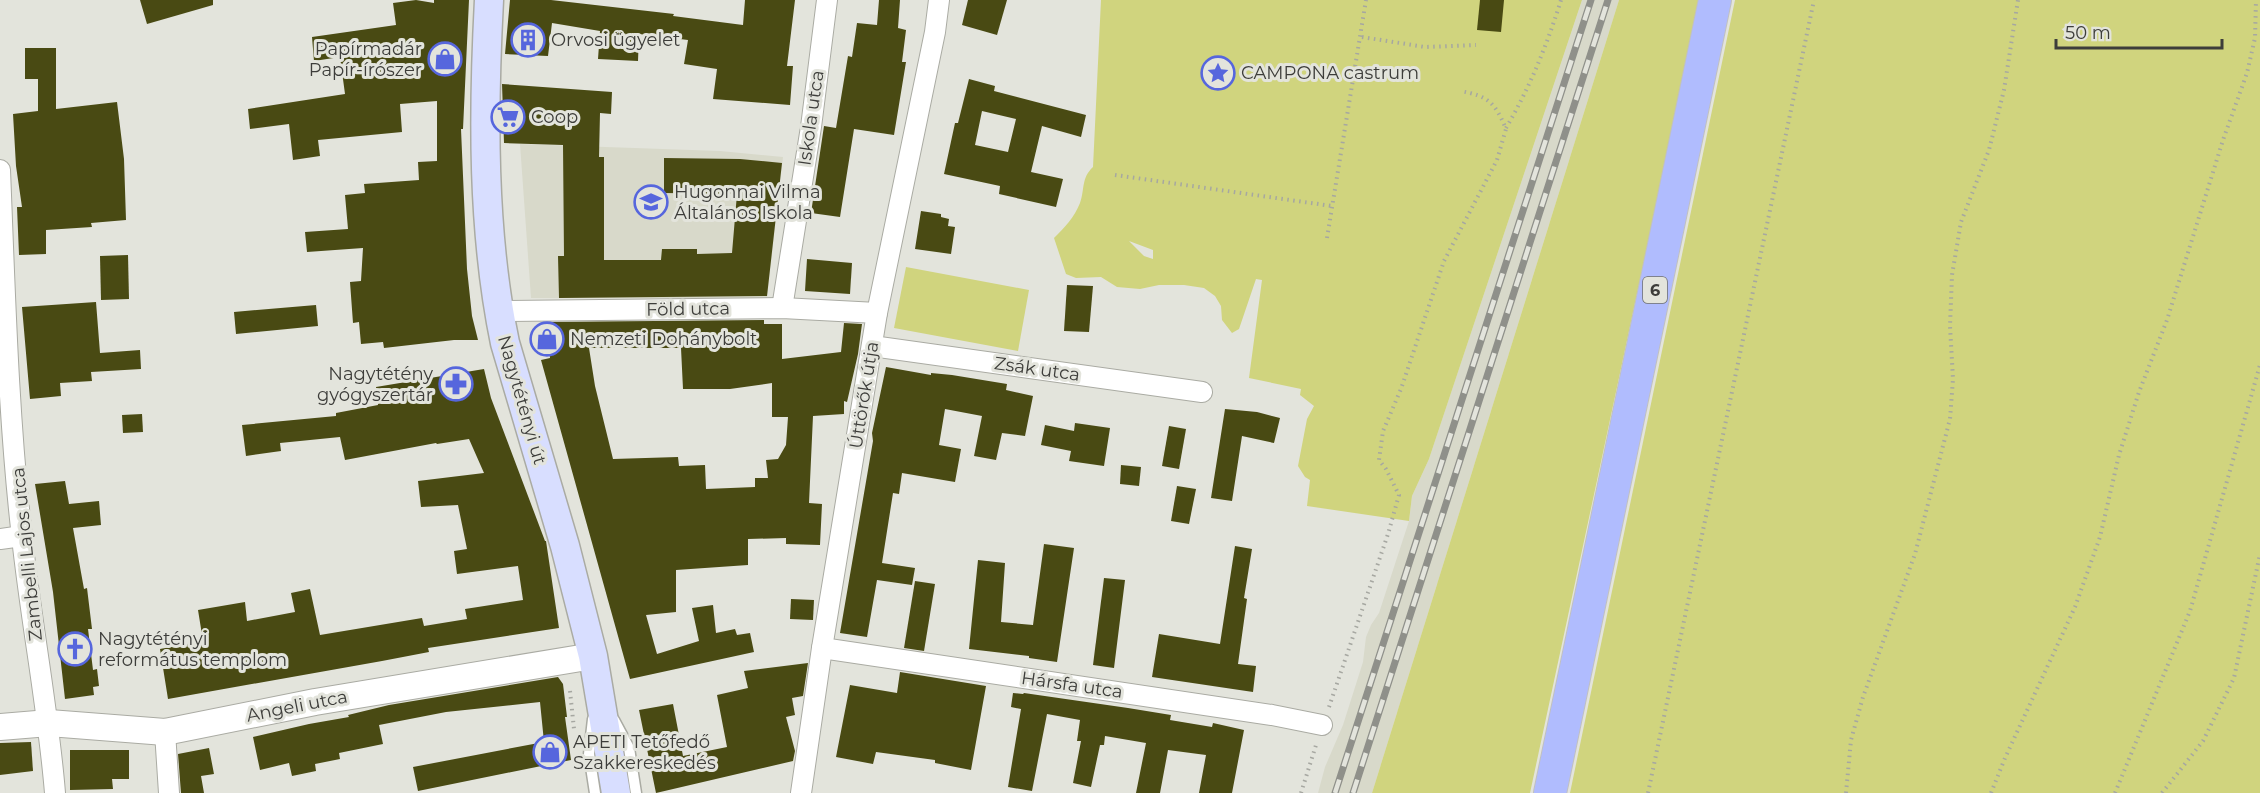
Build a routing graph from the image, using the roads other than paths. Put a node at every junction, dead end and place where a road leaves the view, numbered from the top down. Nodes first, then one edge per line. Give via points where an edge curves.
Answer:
1 (489, 0) edge
2 (827, 0) edge
3 (939, 0) edge
4 (1715, 0) edge
5 (0, 170) edge
6 (782, 308) junction
7 (498, 311) junction
8 (877, 313) junction
9 (872, 346) junction
10 (1202, 392) dead end
11 (22, 536) junction
12 (0, 540) edge
13 (822, 648) junction
14 (593, 656) junction
15 (597, 689) junction
16 (49, 723) junction
17 (1322, 725) road end
18 (0, 727) edge
19 (165, 732) junction
20 (55, 793) edge
21 (169, 793) edge
22 (595, 793) edge
23 (616, 793) edge
24 (636, 793) edge
25 (801, 793) edge
26 (1550, 793) edge

1 - 7 main road, Nagytétényi út via 485,97
2 - 6 street, Iskola utca via 812,127
3 - 8 street, Úttörők útja
4 - 26 main road, 6
5 - 11 street, Zambelli Lajos utca via 7,344
6 - 7 street, Föld utca
6 - 8 street, Föld utca
7 - 14 main road, Nagytétényi út
8 - 9 street, Úttörők útja
9 - 10 street, Zsák utca
9 - 13 street, Úttörők útja
11 - 12 street
11 - 16 street, Zambelli Lajos utca
13 - 17 street, Hársfa utca via 1272,714
13 - 25 street, Úttörők útja
14 - 15 main road, Nagytétényi út
14 - 19 street, Angeli utca via 315,702
15 - 22 lane via 589,754
15 - 23 main road, Nagytétényi út
15 - 24 lane via 629,748
16 - 18 street, Angeli utca
16 - 19 street, Angeli utca
16 - 20 street, Zambelli Lajos utca
19 - 21 street

